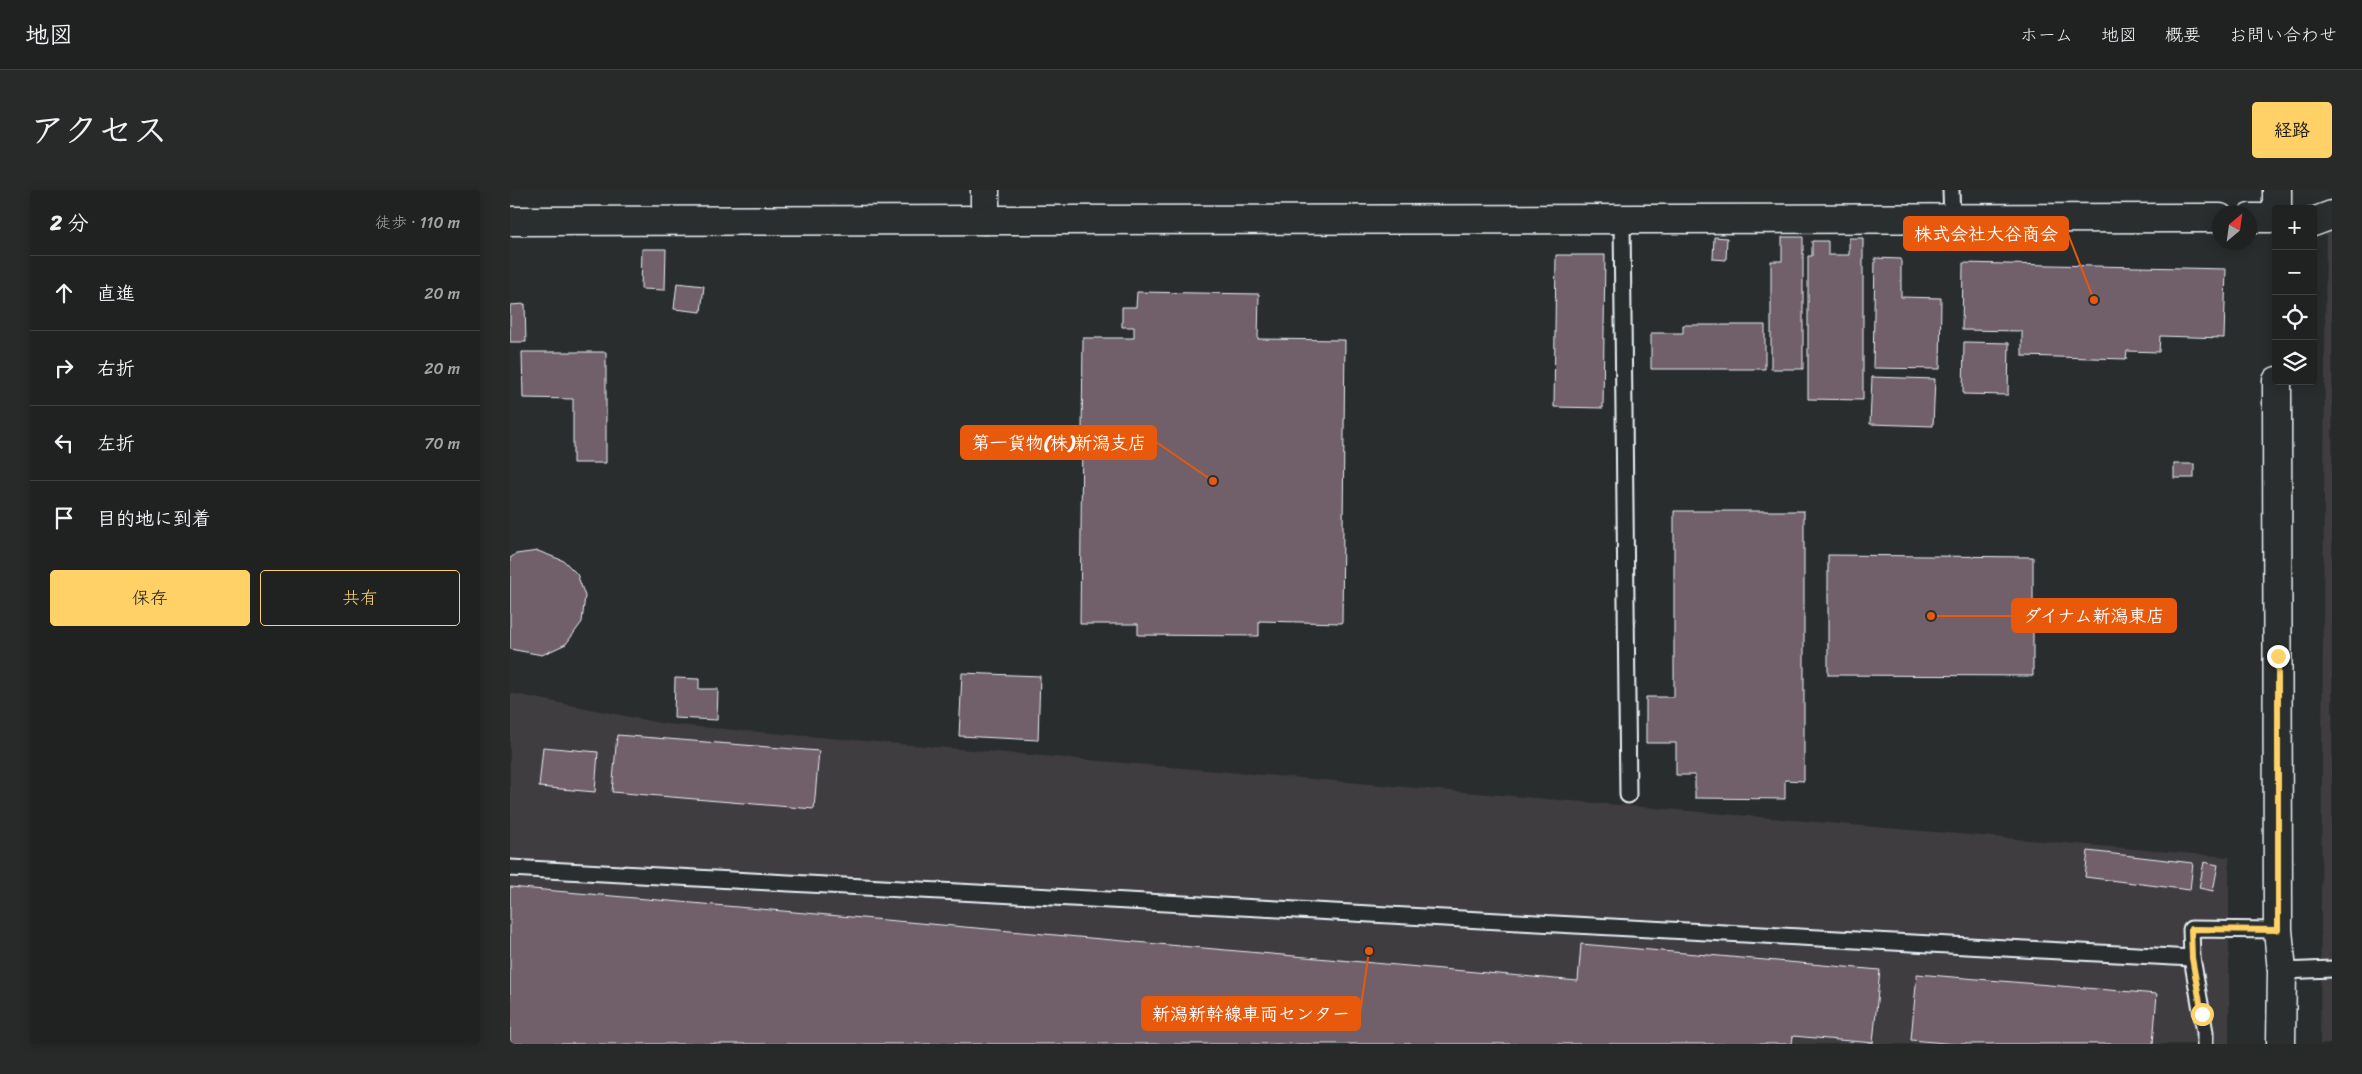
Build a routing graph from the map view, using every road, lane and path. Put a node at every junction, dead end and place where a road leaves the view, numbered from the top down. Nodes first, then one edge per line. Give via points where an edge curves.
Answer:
1 (985, 190) edge
2 (2277, 190) edge
3 (1951, 200) edge
4 (2277, 205) edge
5 (2332, 215) edge
6 (2212, 217) edge
7 (2257, 218) edge
8 (2272, 218) edge
9 (1622, 219) junction
10 (985, 220) junction
11 (510, 221) edge
12 (2317, 221) edge
13 (2278, 385) edge
14 (1628, 795) dead end
15 (510, 868) edge
16 (2278, 930) junction
17 (2192, 958) junction
18 (2332, 969) edge
19 (2282, 971) junction
20 (2205, 1044) edge
21 (2281, 1044) edge

1 - 10 street
2 - 4 street
3 - 6 street
3 - 9 street
5 - 12 street
7 - 8 street
9 - 10 street
9 - 14 lane
10 - 11 street
13 - 16 street
15 - 17 lane
16 - 17 lane via 2191,929
16 - 19 street
17 - 20 lane
18 - 19 lane
19 - 21 street

